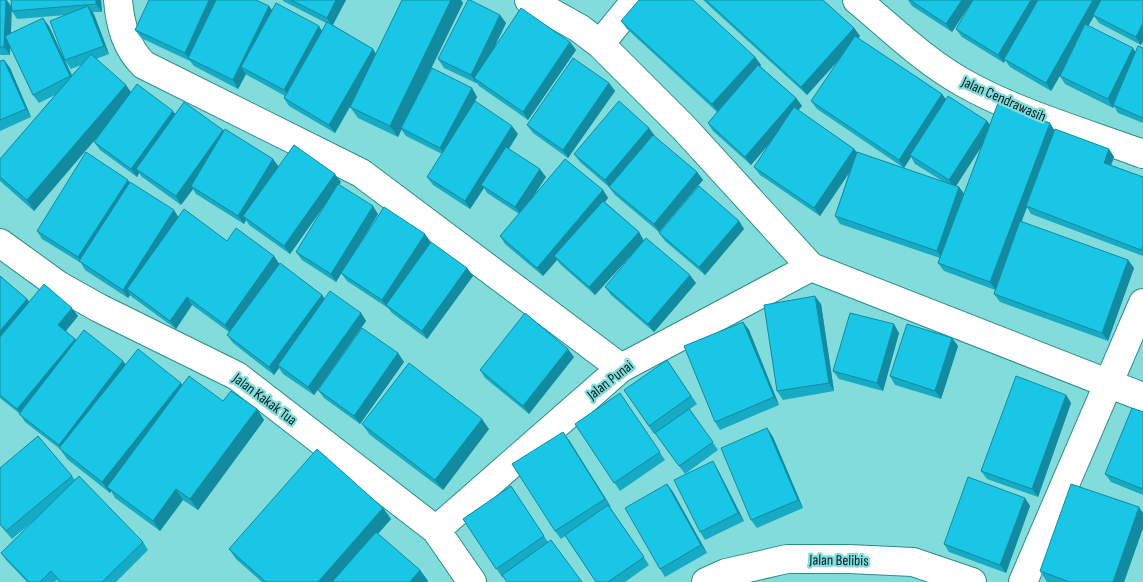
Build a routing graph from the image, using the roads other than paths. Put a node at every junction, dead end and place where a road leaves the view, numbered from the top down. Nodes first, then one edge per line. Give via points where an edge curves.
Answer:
1 (118, 0) edge
2 (529, 0) edge
3 (636, 0) edge
4 (857, 0) edge
5 (600, 44) junction
6 (1143, 154) edge
7 (0, 243) edge
8 (811, 267) junction
9 (1143, 303) edge
10 (621, 368) junction
11 (1110, 384) junction
12 (1143, 397) edge
13 (436, 530) junction
14 (472, 582) edge
15 (706, 582) edge
16 (972, 582) edge
17 (1023, 582) edge

1 - 10 street via 125,37 132,53 144,65 361,172
2 - 5 street via 580,28
3 - 5 street
4 - 6 street, Jalan Cendrawasih via 924,57 962,83
5 - 8 street via 684,128
7 - 13 street, Jalan Kakak Tua via 58,285 237,376
8 - 10 street, Jalan Punai
8 - 11 street
9 - 11 street
10 - 13 street, Jalan Punai
11 - 12 street
11 - 17 street
13 - 14 street, Jalan Kakak Tua
15 - 16 street, Jalan Belibis via 726,573 787,559 913,562

